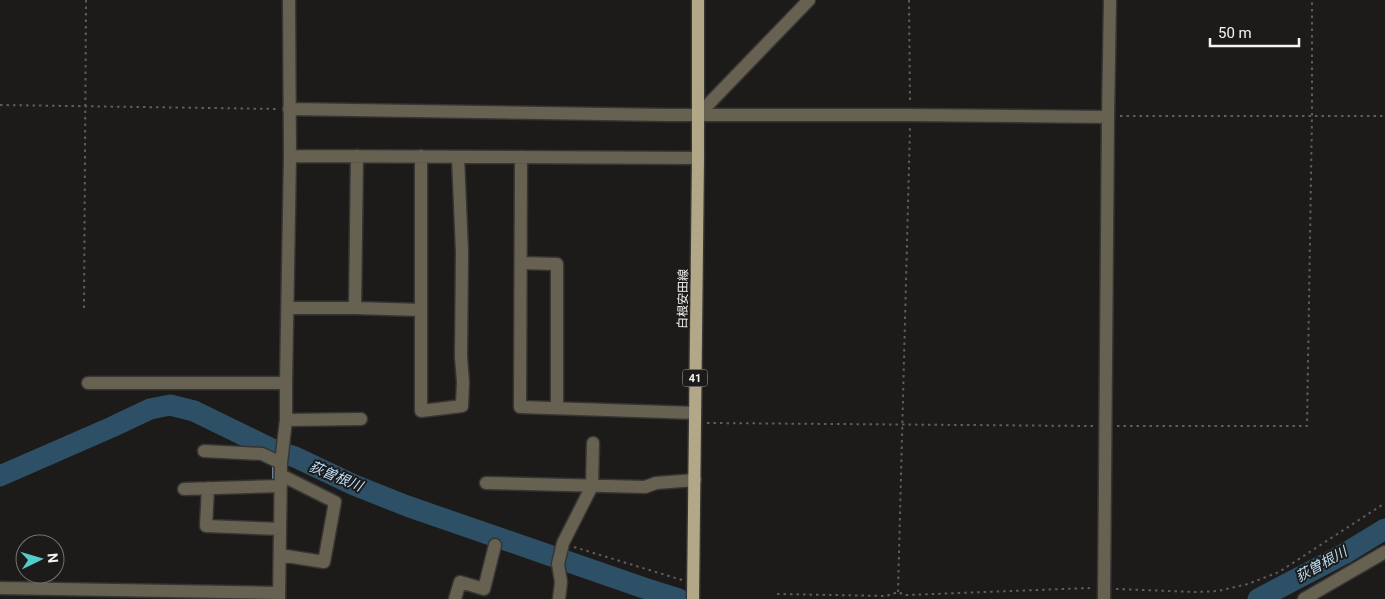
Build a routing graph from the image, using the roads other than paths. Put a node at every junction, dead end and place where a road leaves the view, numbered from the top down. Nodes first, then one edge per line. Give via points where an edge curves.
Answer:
1 (289, 0) edge
2 (698, 0) edge
3 (808, 0) edge
4 (1110, 0) edge
5 (289, 109) junction
6 (698, 115) junction
7 (1108, 116) junction
8 (290, 156) junction
9 (357, 156) junction
10 (421, 156) junction
11 (458, 157) junction
12 (521, 157) junction
13 (698, 158) junction
14 (521, 264) junction
15 (288, 308) junction
16 (355, 308) junction
17 (421, 310) junction
18 (88, 383) dead end
19 (286, 383) junction
20 (557, 408) junction
21 (695, 418) junction
22 (361, 419) dead end
23 (286, 420) junction
24 (593, 443) dead end
25 (204, 451) dead end
26 (281, 474) junction
27 (694, 480) junction
28 (486, 482) dead end
29 (592, 486) junction
30 (208, 488) junction
31 (184, 489) dead end
32 (280, 529) junction
33 (496, 545) dead end
34 (1385, 552) edge
35 (280, 555) junction
36 (0, 588) edge
37 (67, 594) edge
38 (1104, 594) edge
39 (279, 596) edge
40 (455, 599) edge
41 (559, 599) edge
42 (693, 599) edge
43 (1304, 599) edge

1 - 5 street
2 - 6 main road, 白根安田線 / 41
3 - 6 street
4 - 7 street
5 - 6 street
5 - 8 street
6 - 7 street
6 - 13 main road, 白根安田線 / 41
7 - 38 street
8 - 9 street
8 - 15 street
9 - 10 street
9 - 16 street
10 - 11 street
10 - 17 street
11 - 12 street
11 - 17 street via 462,406 421,411
12 - 13 street
12 - 14 street
13 - 21 main road, 白根安田線 / 41
14 - 20 street via 557,264
14 - 20 street via 520,407
15 - 16 street
15 - 19 street
16 - 17 street
18 - 19 street
19 - 23 street
20 - 21 street
21 - 27 main road, 白根安田線 / 41
22 - 23 street
23 - 26 street
24 - 29 street
25 - 26 street via 262,454
26 - 30 street
26 - 32 street
26 - 35 street via 335,502 324,562
27 - 29 street via 645,487
27 - 42 main road, 白根安田線 / 41
28 - 29 street
29 - 41 street via 562,546 558,564
30 - 31 street
30 - 32 street via 206,526
32 - 35 street
33 - 40 street via 484,589 460,582
34 - 43 street
35 - 39 street
36 - 37 street
37 - 39 street

